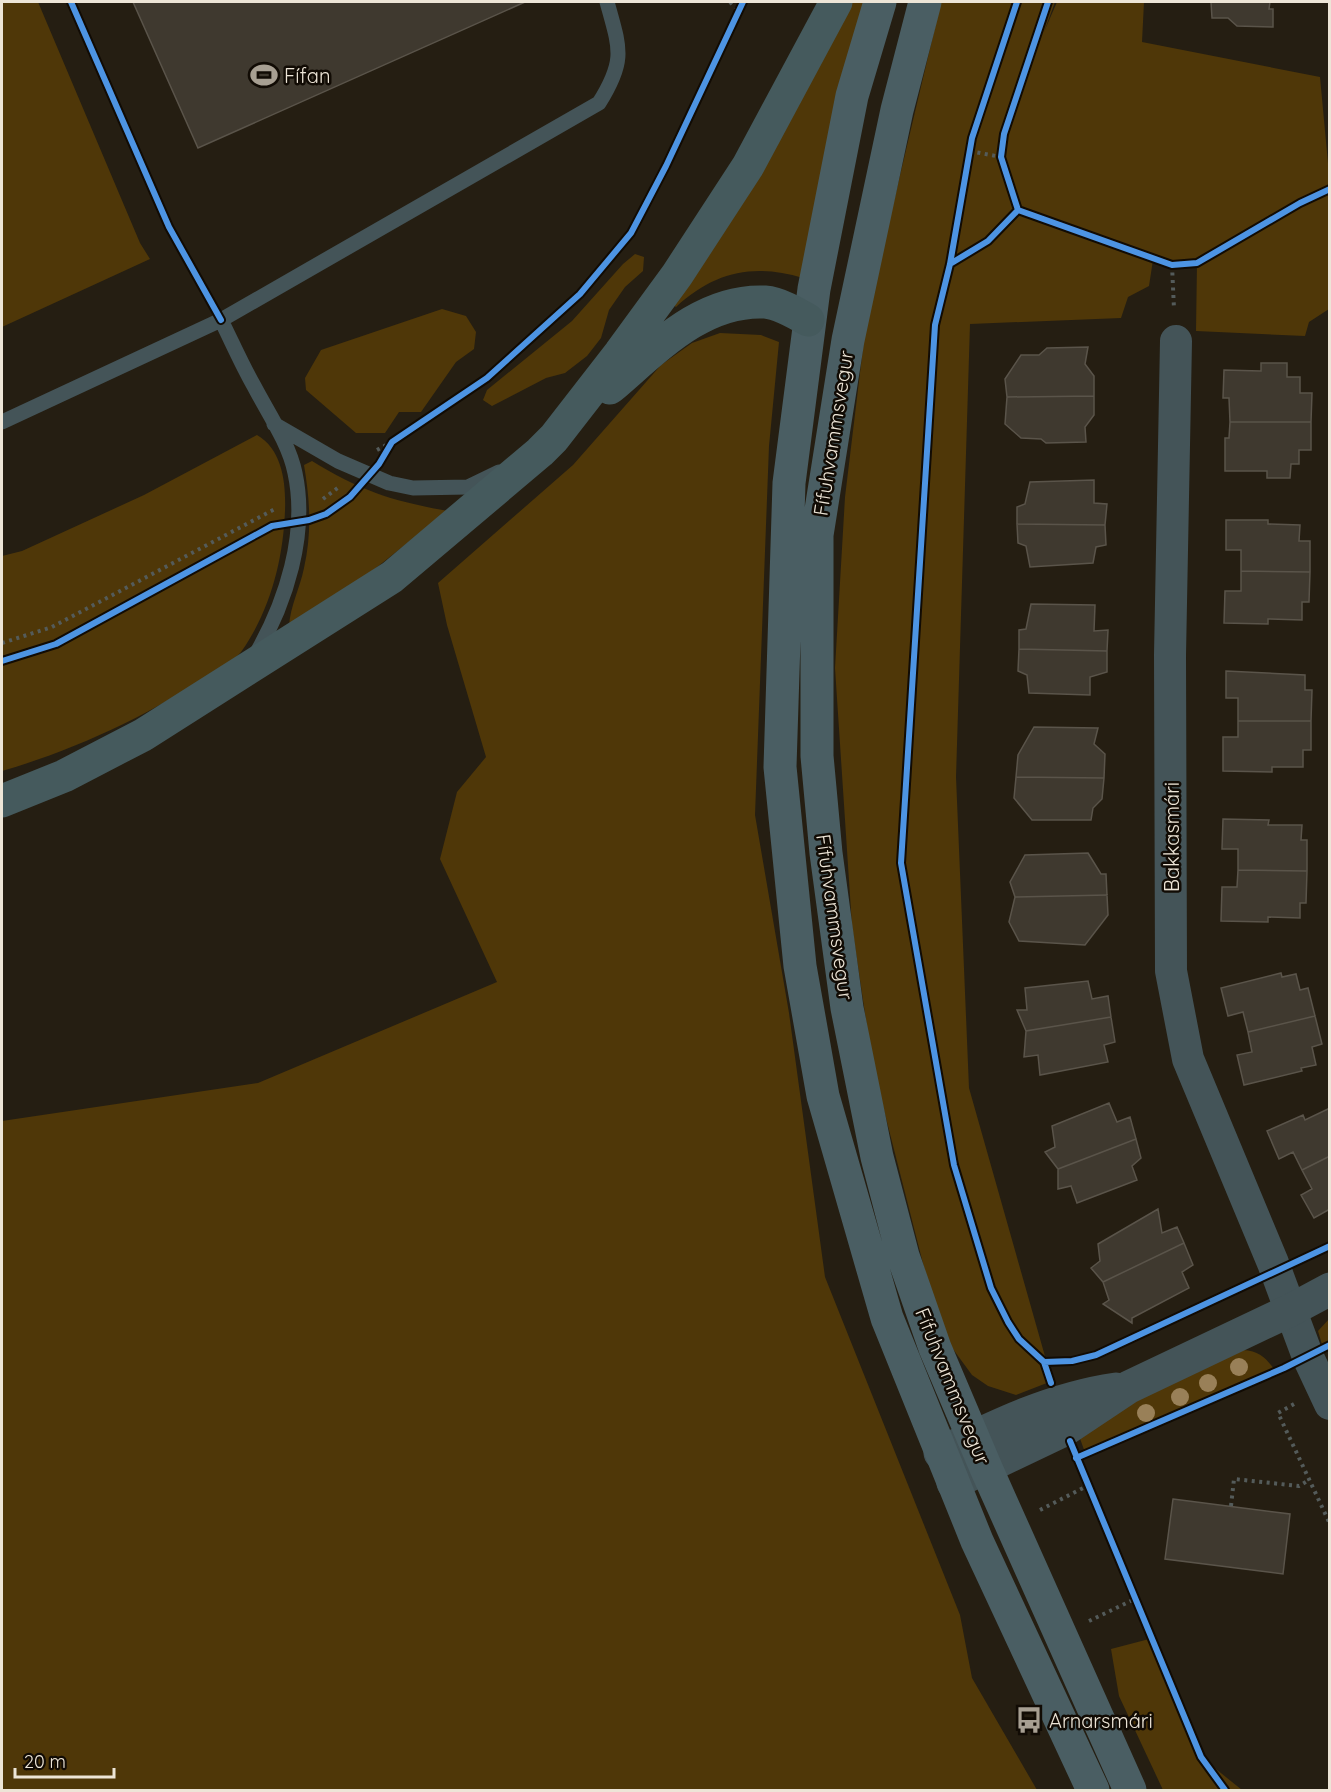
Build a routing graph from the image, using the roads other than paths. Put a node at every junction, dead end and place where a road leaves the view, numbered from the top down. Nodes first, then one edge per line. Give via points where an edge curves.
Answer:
1 (607, 2) edge
2 (836, 2) edge
3 (880, 2) edge
4 (926, 2) edge
5 (221, 320) junction
6 (808, 320) junction
7 (1176, 341) road end
8 (2, 422) edge
9 (274, 424) junction
10 (547, 445) junction
11 (818, 535) junction
12 (247, 669) junction
13 (2, 801) edge
14 (1329, 1289) edge
15 (1289, 1311) junction
16 (1129, 1387) junction
17 (1316, 1402) edge
18 (973, 1437) junction
19 (940, 1453) junction
20 (986, 1468) junction
21 (953, 1483) junction
22 (1093, 1791) edge
23 (1130, 1791) edge

1 - 5 lane via 620,50 614,79 599,104
2 - 10 main road via 748,166 677,275
3 - 6 main road, Fífuhvammsvegur via 852,96
4 - 11 main road, Fífuhvammsvegur via 897,110 848,340
5 - 8 lane
5 - 9 lane
6 - 10 main road via 767,302 712,311 677,330
6 - 11 main road via 819,346 808,478 810,507
6 - 19 main road, Fífuhvammsvegur via 789,483 780,767 800,966 823,1096 866,1248 887,1318
7 - 15 street, Bakkasmári via 1170,655 1171,971 1188,1059 1273,1263
9 - 10 lane via 369,476 413,488 468,487
9 - 12 lane via 295,472 298,521 285,590 271,628
10 - 12 main road via 393,576
11 - 18 main road, Fífuhvammsvegur via 817,756 847,1008 877,1157 903,1256 935,1348
12 - 13 main road via 143,735 64,776
14 - 15 street
15 - 16 street
15 - 17 street
16 - 18 street via 1057,1402
16 - 20 street via 1066,1429
18 - 19 street
18 - 20 main road, Fífuhvammsvegur
19 - 21 main road, Fífuhvammsvegur
20 - 21 street
20 - 23 main road, Fífuhvammsvegur
21 - 22 main road, Fífuhvammsvegur

